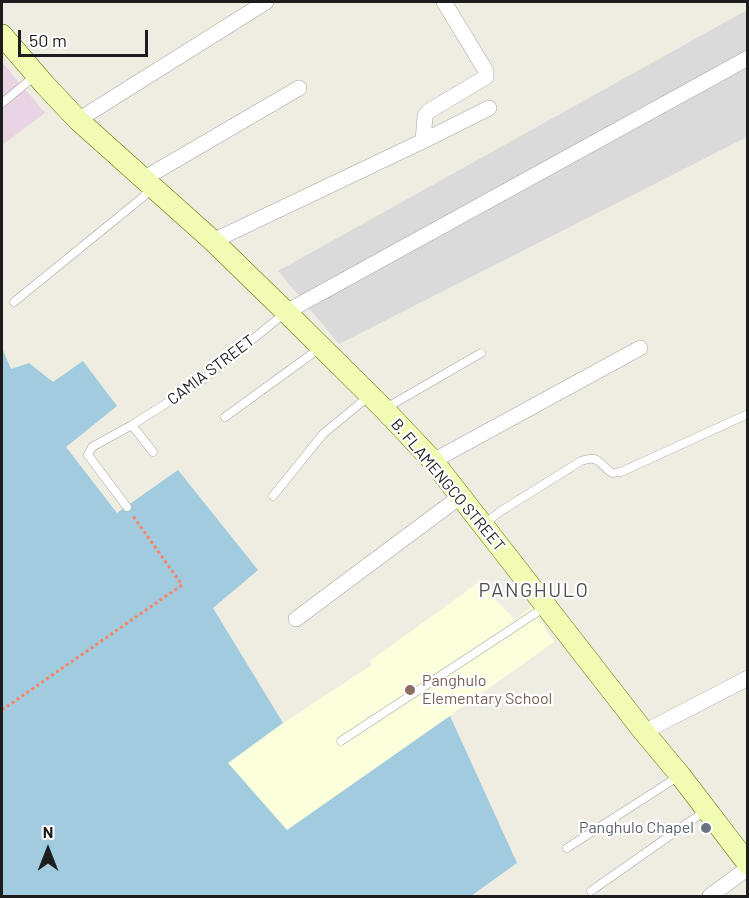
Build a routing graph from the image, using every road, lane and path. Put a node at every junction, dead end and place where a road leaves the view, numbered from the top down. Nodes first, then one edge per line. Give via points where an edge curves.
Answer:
1 (266, 2) edge
2 (449, 3) edge
3 (2, 35) edge
4 (747, 58) edge
5 (36, 75) junction
6 (299, 88) dead end
7 (2, 103) edge
8 (489, 108) dead end
9 (78, 120) junction
10 (423, 141) junction
11 (148, 183) junction
12 (213, 242) junction
13 (14, 302) dead end
14 (286, 312) junction
15 (321, 347) junction
16 (640, 348) dead end
17 (481, 353) dead end
18 (377, 402) junction
19 (747, 414) edge
20 (225, 417) dead end
21 (132, 424) junction
22 (153, 452) dead end
23 (433, 461) junction
24 (273, 496) dead end
25 (460, 496) junction
26 (127, 507) joint
27 (483, 525) junction
28 (546, 606) junction
29 (296, 620) dead end
30 (747, 678) edge
31 (2, 710) edge
32 (644, 732) junction
33 (341, 741) dead end
34 (680, 775) junction
35 (705, 811) junction
36 (567, 848) dead end
37 (747, 866) edge
38 (591, 891) dead end
39 (710, 897) edge

1 - 9 street
2 - 10 street via 487,74 429,111
3 - 5 main road, B. FLAMENGCO STREET
4 - 14 street
5 - 7 lane
5 - 9 main road, B. FLAMENGCO STREET
6 - 11 street
8 - 10 street
9 - 11 main road, B. FLAMENGCO STREET
10 - 12 street
11 - 12 main road, B. FLAMENGCO STREET
11 - 13 lane via 142,197
12 - 14 main road, B. FLAMENGCO STREET
14 - 15 main road, B. FLAMENGCO STREET
14 - 21 lane, CAMIA STREET via 200,382
15 - 18 main road, B. FLAMENGCO STREET
15 - 20 lane
16 - 23 street
17 - 18 lane
18 - 23 main road, B. FLAMENGCO STREET
18 - 24 lane via 323,434
19 - 27 lane via 621,472 612,473 597,459 581,461
21 - 22 lane
21 - 26 lane, CAMIA STREET via 92,447 88,455
23 - 25 main road, B. FLAMENGCO STREET
25 - 27 main road, B. FLAMENGCO STREET
25 - 29 street
26 - 31 path via 182,585
27 - 28 main road, B. FLAMENGCO STREET
28 - 32 main road, B. FLAMENGCO STREET
28 - 33 lane
30 - 32 street
32 - 34 main road, B. FLAMENGCO STREET
34 - 35 main road, B. FLAMENGCO STREET
34 - 36 lane
35 - 37 main road, B. FLAMENGCO STREET
35 - 38 lane
37 - 39 street

